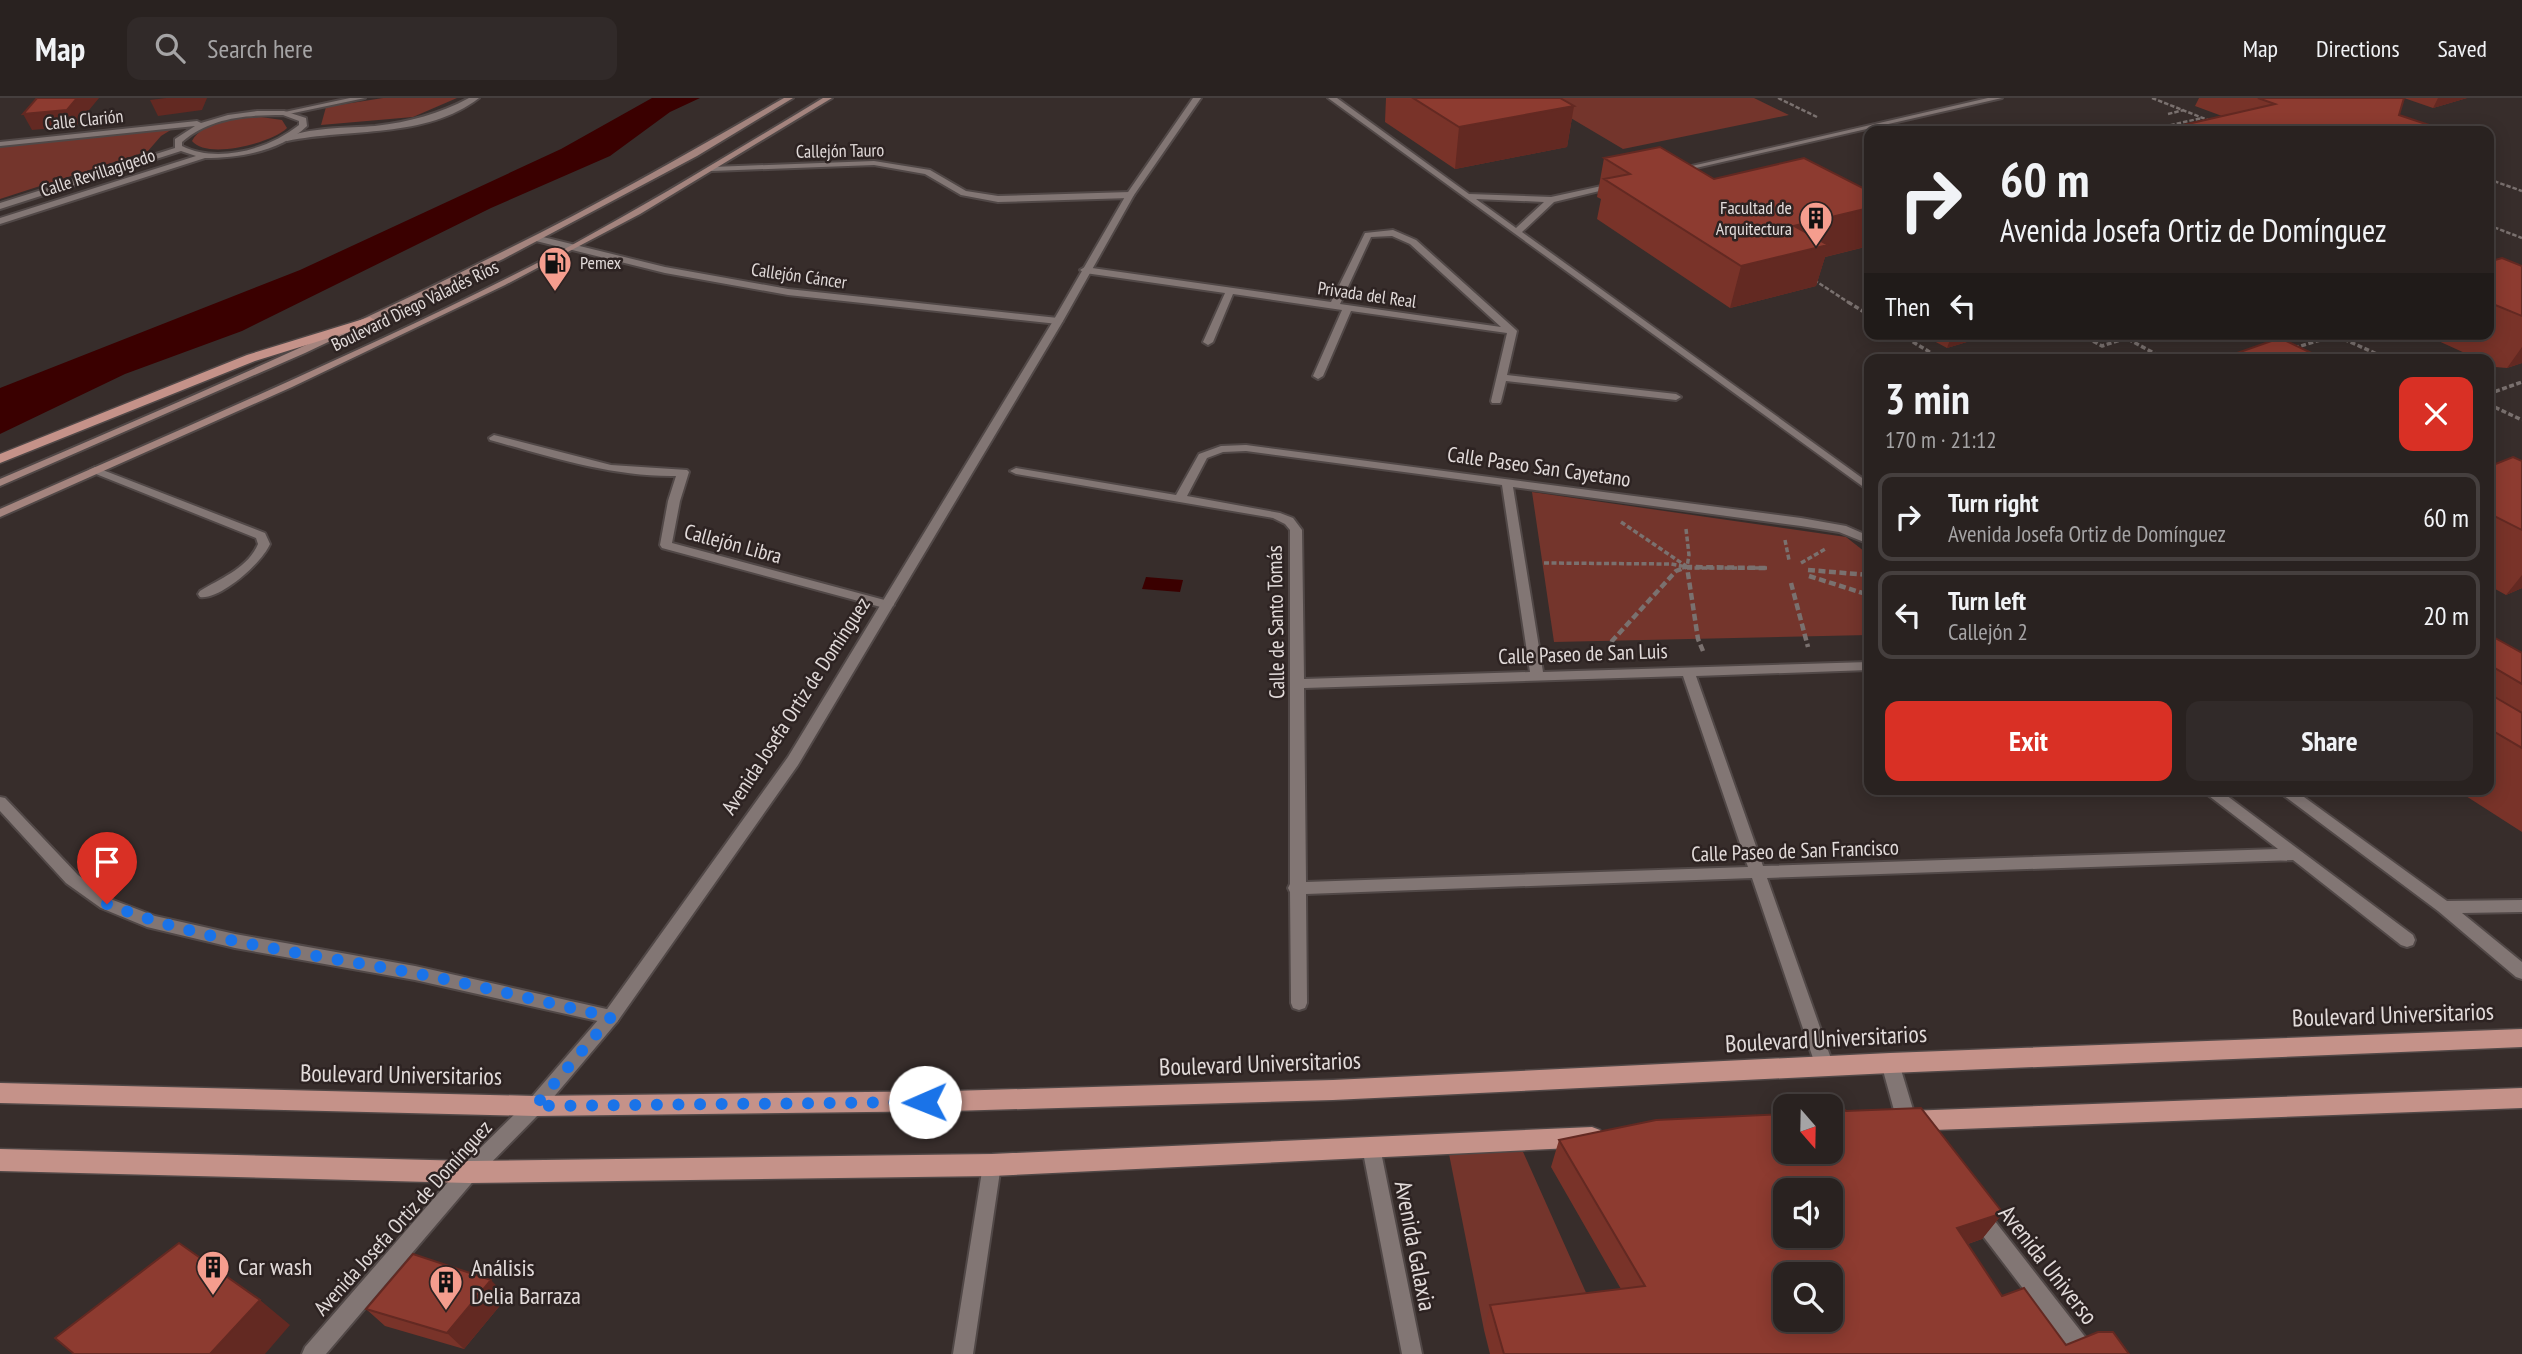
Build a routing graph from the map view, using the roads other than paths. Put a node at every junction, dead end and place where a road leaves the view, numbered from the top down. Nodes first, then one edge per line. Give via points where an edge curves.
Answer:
1 (361, 98) edge
2 (475, 98) edge
3 (789, 98) edge
4 (828, 98) edge
5 (1197, 98) edge
6 (1332, 98) edge
7 (1997, 98) edge
8 (284, 113) junction
9 (212, 122) junction
10 (1873, 126) edge
11 (1864, 128) edge
12 (287, 139) junction
13 (0, 144) edge
14 (180, 149) junction
15 (206, 155) junction
16 (712, 169) junction
17 (1664, 173) edge
18 (1626, 182) edge
19 (1130, 195) junction
20 (1466, 196) junction
21 (1551, 200) junction
22 (0, 206) edge
23 (0, 221) edge
24 (1517, 232) junction
25 (539, 239) junction
26 (571, 248) junction
27 (1086, 270) junction
28 (1230, 291) junction
29 (1334, 307) junction
30 (1347, 309) junction
31 (370, 321) junction
32 (1058, 321) junction
33 (1512, 331) junction
34 (1208, 342) dead end
35 (1318, 376) dead end
36 (1503, 379) junction
37 (1676, 397) dead end
38 (1496, 401) dead end
39 (494, 438) dead end
40 (0, 459) edge
41 (95, 470) junction
42 (1016, 471) dead end
43 (0, 483) edge
44 (1507, 484) junction
45 (1864, 484) edge
46 (1180, 500) junction
47 (0, 513) edge
48 (1864, 538) edge
49 (204, 593) dead end
50 (888, 606) junction
51 (1864, 666) edge
52 (1688, 671) junction
53 (1537, 677) junction
54 (1298, 684) junction
55 (2215, 795) edge
56 (2290, 795) edge
57 (0, 802) edge
58 (2296, 853) junction
59 (1758, 873) junction
60 (1296, 888) junction
61 (2522, 906) edge
62 (2444, 907) junction
63 (2407, 940) dead end
64 (2522, 972) edge
65 (1299, 1003) dead end
66 (611, 1017) junction
67 (2522, 1038) edge
68 (1890, 1063) junction
69 (1825, 1067) junction
70 (0, 1093) edge
71 (2522, 1098) edge
72 (535, 1106) junction
73 (1906, 1121) junction
74 (1878, 1123) edge
75 (1619, 1136) edge
76 (1923, 1143) edge
77 (1371, 1147) junction
78 (0, 1160) edge
79 (992, 1165) junction
80 (469, 1172) junction
81 (1965, 1198) edge
82 (312, 1354) edge
83 (963, 1354) edge
84 (1412, 1354) edge
85 (2086, 1354) edge

1 - 8 street
2 - 12 street, Calle Revillagigedo via 416,122
3 - 25 main road, Boulevard Diego Valadés Ríos
4 - 16 main road, Boulevard Diego Valadés Ríos
5 - 19 street, Avenida Josefa Ortiz de Domínguez
6 - 20 street
7 - 10 street
8 - 9 street, Calle Revillagigedo
8 - 12 street via 303,120 303,126
9 - 13 street, Calle Clarión
9 - 14 street, Calle Revillagigedo via 184,134 178,141
11 - 17 street
12 - 15 street, Calle Revillagigedo via 253,150
14 - 15 street, Calle Revillagigedo
14 - 22 street, Calle Revillagigedo
15 - 23 street, Calle Revillagigedo
16 - 19 street, Callejón Tauro via 874,163 927,172 964,193 998,199
16 - 26 main road, Boulevard Diego Valadés Ríos
18 - 21 street
19 - 27 street, Avenida Josefa Ortiz de Domínguez
20 - 21 street
20 - 24 street
21 - 24 street
24 - 45 street
25 - 26 street, Callejón Cáncer
25 - 31 main road, Boulevard Diego Valadés Ríos
26 - 32 street, Callejón Cáncer via 788,292
26 - 41 main road, Boulevard Diego Valadés Ríos
27 - 28 street, Privada del Real
27 - 32 street, Avenida Josefa Ortiz de Domínguez
28 - 29 street, Privada del Real
28 - 34 street
29 - 30 street, Privada del Real
29 - 33 street via 1368,235 1393,233 1413,242
30 - 33 street, Privada del Real
30 - 35 street
31 - 40 main road via 251,358
31 - 43 main road, Boulevard Diego Valadés Ríos
32 - 50 street, Avenida Josefa Ortiz de Domínguez
33 - 36 street
36 - 37 street
36 - 38 street
39 - 50 street, Callejón Libra via 590,465 649,475 683,472 666,545
41 - 47 main road, Boulevard Diego Valadés Ríos
41 - 49 street via 261,536 262,551 248,567
42 - 46 street, Calle de Santo Tomás
44 - 46 street, Calle Paseo San Cayetano via 1246,448 1221,449 1203,456
44 - 48 street, Calle Paseo San Cayetano via 1801,522
44 - 53 street
46 - 54 street, Calle de Santo Tomás via 1276,515 1296,530
50 - 66 street, Avenida Josefa Ortiz de Domínguez via 793,761
51 - 52 street, Calle Paseo de San Luis
52 - 53 street, Calle Paseo de San Luis
52 - 59 street
53 - 54 street, Calle Paseo de San Luis
54 - 60 street, Calle de Santo Tomás
55 - 58 street
56 - 62 street
57 - 66 street via 72,879 107,904 153,922
58 - 59 street, Calle Paseo de San Francisco
58 - 63 street
59 - 60 street, Calle Paseo de San Francisco
59 - 69 street
60 - 65 street, Calle de Santo Tomás
61 - 62 street
62 - 64 street
66 - 72 street, Avenida Josefa Ortiz de Domínguez
67 - 68 main road, Boulevard Universitarios
68 - 69 main road, Boulevard Universitarios
68 - 73 street
69 - 72 main road, Boulevard Universitarios via 1333,1090 965,1101
70 - 72 main road, Boulevard Universitarios
71 - 73 main road
72 - 80 street, Avenida Josefa Ortiz de Domínguez
73 - 74 main road
73 - 76 street
75 - 77 main road
77 - 79 main road
77 - 84 street, Avenida Galaxia
78 - 80 main road
79 - 80 main road
79 - 83 street
80 - 82 street, Avenida Josefa Ortiz de Domínguez
81 - 85 street, Avenida Universo

